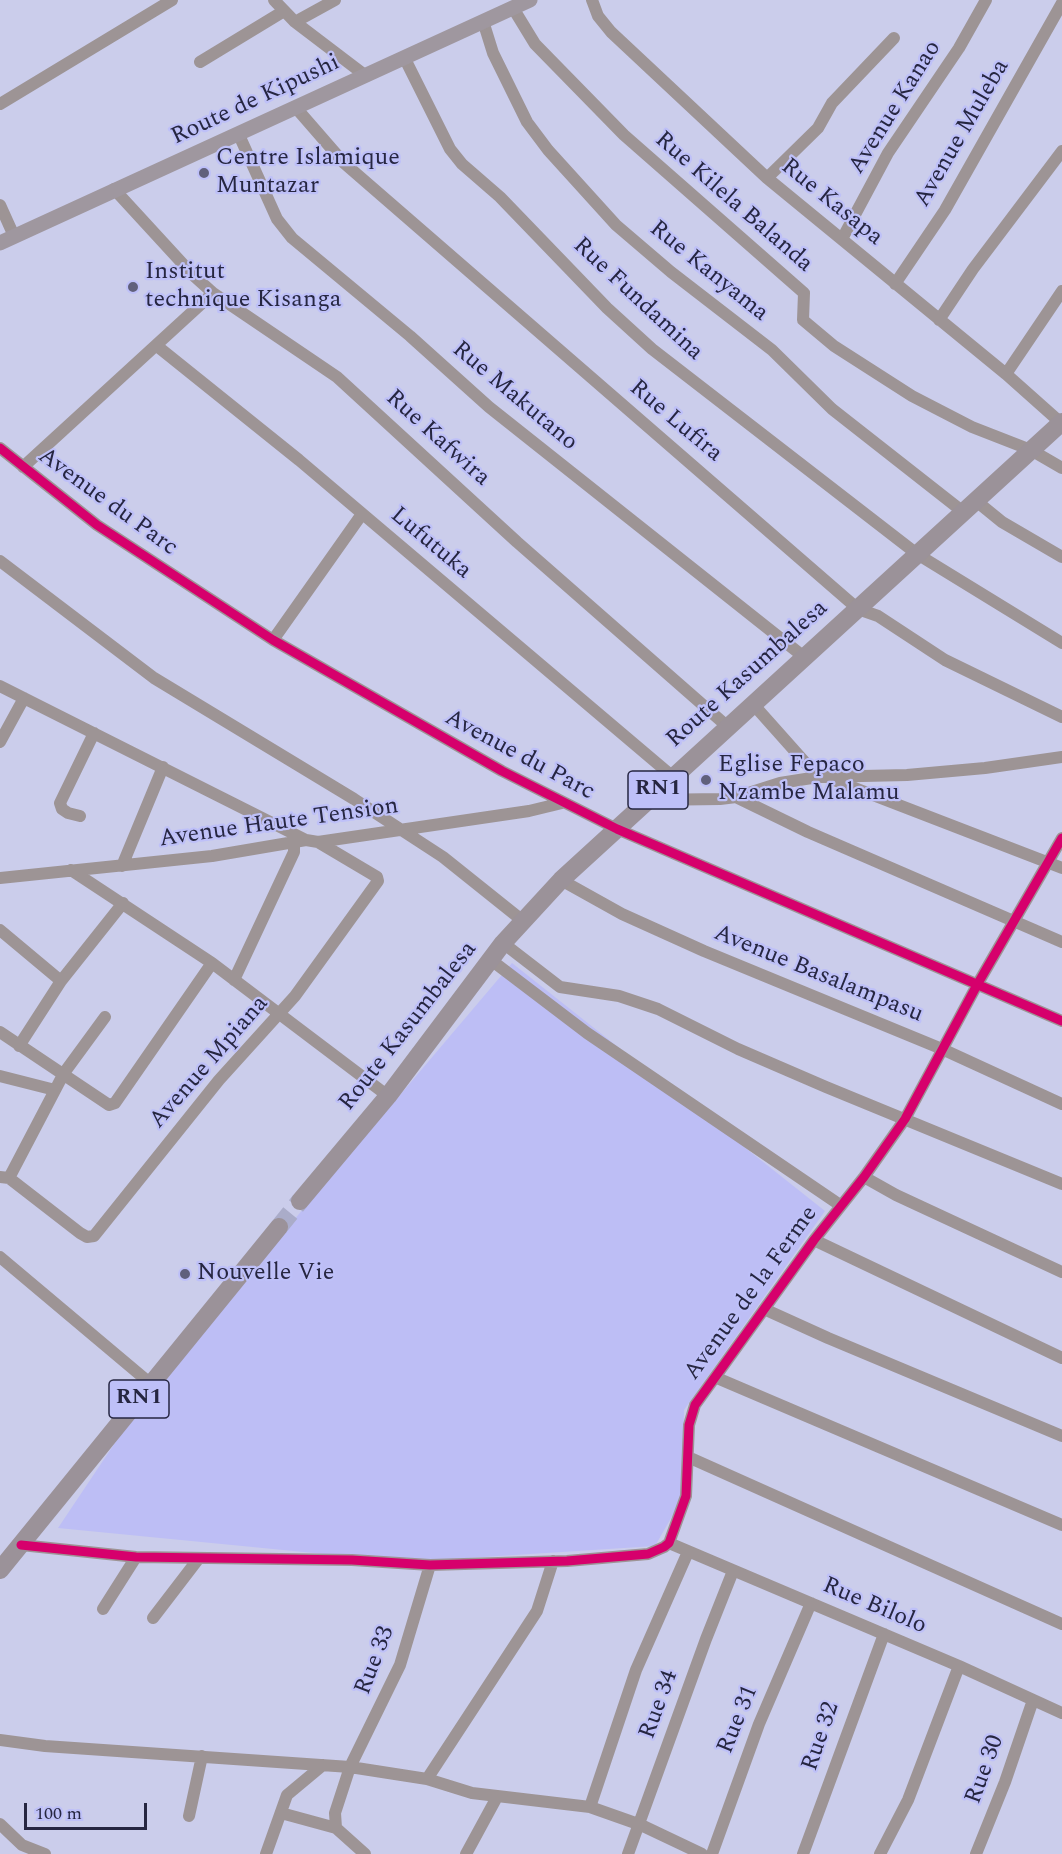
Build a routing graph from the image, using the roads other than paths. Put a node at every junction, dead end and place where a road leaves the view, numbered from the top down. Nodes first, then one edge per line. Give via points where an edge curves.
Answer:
1 (172, 0) edge
2 (274, 0) edge
3 (335, 0) edge
4 (530, 0) edge
5 (592, 0) edge
6 (986, 0) edge
7 (1062, 3) edge
8 (513, 8) junction
9 (284, 11) junction
10 (483, 21) junction
11 (296, 22) junction
12 (894, 38) dead end
13 (404, 57) junction
14 (200, 62) dead end
15 (366, 76) junction
16 (0, 104) edge
17 (297, 109) junction
18 (239, 135) junction
19 (1062, 151) edge
20 (767, 178) junction
21 (114, 189) junction
22 (0, 205) edge
23 (7, 239) edge
24 (842, 239) junction
25 (895, 284) junction
26 (1062, 291) edge
27 (213, 293) junction
28 (939, 320) junction
29 (157, 346) junction
30 (1006, 374) junction
31 (1061, 423) edge
32 (0, 448) edge
33 (1031, 450) junction
34 (23, 467) junction
35 (1062, 468) edge
36 (969, 506) junction
37 (362, 514) junction
38 (917, 554) junction
39 (1062, 556) edge
40 (0, 561) edge
41 (858, 609) junction
42 (273, 639) junction
43 (1062, 643) edge
44 (804, 657) junction
45 (0, 686) edge
46 (24, 698) junction
47 (753, 704) junction
48 (1062, 717) edge
49 (728, 727) junction
50 (94, 733) junction
51 (0, 742) edge
52 (1062, 757) edge
53 (163, 767) junction
54 (672, 776) junction
55 (823, 777) junction
56 (736, 797) junction
57 (648, 800) junction
58 (562, 804) junction
59 (81, 816) dead end
60 (398, 829) junction
61 (617, 829) junction
62 (1062, 838) edge
63 (306, 842) junction
64 (1048, 862) junction
65 (122, 866) junction
66 (1062, 868) edge
67 (70, 870) junction
68 (0, 878) edge
69 (561, 880) junction
70 (123, 903) junction
71 (523, 921) junction
72 (1015, 922) junction
73 (0, 930) edge
74 (1062, 942) edge
75 (503, 943) junction
76 (490, 960) junction
77 (212, 963) junction
78 (234, 980) junction
79 (61, 981) junction
80 (977, 985) junction
81 (278, 1016) junction
82 (105, 1017) dead end
83 (1062, 1021) edge
84 (0, 1032) edge
85 (19, 1046) junction
86 (942, 1049) junction
87 (64, 1073) junction
88 (0, 1076) edge
89 (56, 1090) junction
90 (388, 1096) junction
91 (1062, 1104) edge
92 (905, 1119) junction
93 (864, 1177) junction
94 (5, 1178) edge
95 (1062, 1184) edge
96 (300, 1201) tunnel mouth
97 (840, 1205) junction
98 (279, 1227) tunnel mouth
99 (814, 1240) junction
100 (0, 1257) edge
101 (1062, 1272) edge
102 (764, 1309) junction
103 (1062, 1358) edge
104 (717, 1378) junction
105 (151, 1384) junction
106 (1062, 1436) edge
107 (688, 1457) junction
108 (1062, 1525) edge
109 (669, 1543) junction
110 (21, 1545) junction
111 (688, 1552) junction
112 (136, 1557) junction
113 (199, 1558) junction
114 (553, 1561) junction
115 (430, 1565) junction
116 (0, 1570) edge
117 (734, 1571) junction
118 (811, 1603) junction
119 (103, 1609) dead end
120 (153, 1618) dead end
121 (1062, 1624) edge
122 (884, 1634) junction
123 (959, 1666) junction
124 (1033, 1700) junction
125 (1062, 1713) edge
126 (0, 1740) edge
127 (202, 1756) junction
128 (323, 1765) junction
129 (350, 1767) junction
130 (427, 1779) junction
131 (497, 1797) junction
132 (590, 1807) junction
133 (282, 1813) junction
134 (189, 1816) dead end
135 (0, 1824) edge
136 (641, 1825) junction
137 (336, 1828) junction
138 (45, 1854) edge
139 (266, 1854) edge
140 (365, 1854) edge
141 (466, 1854) edge
142 (628, 1854) edge
143 (702, 1854) edge
144 (712, 1854) edge
145 (803, 1854) edge
146 (880, 1854) edge
147 (976, 1854) edge

1 - 16 street
2 - 9 street
3 - 11 street
4 - 8 main road, Route de Kipushi
5 - 20 street, Rue Kasapa via 598,16 611,32
6 - 24 street, Avenue Kanao via 959,48 888,153
7 - 25 street, Avenue Muleba via 945,210
8 - 10 main road, Route de Kipushi
8 - 33 street, Rue Kilela Balanda via 536,44 610,121 804,293 803,320 834,346 912,396 972,427
9 - 11 street
9 - 14 street
10 - 13 main road, Route de Kipushi
10 - 36 street, Rue Kanyama via 493,53 527,122 616,225 772,350 840,415
11 - 15 street
12 - 20 street via 832,103 818,128
13 - 15 main road, Route de Kipushi
13 - 38 street, Rue Fundamina via 462,164 500,197 607,308 652,349
15 - 17 main road, Route de Kipushi
17 - 18 main road, Route de Kipushi
17 - 41 street, Rue Lufira via 344,163
18 - 21 main road, Route de Kipushi
18 - 44 street, Rue Makutano via 277,219 292,238 489,407
19 - 28 street
20 - 24 street, Rue Kasapa
21 - 23 main road, Route de Kipushi
21 - 27 street, Rue Kafwira
22 - 23 street
24 - 25 street, Rue Kasapa
25 - 28 street, Rue Kasapa
26 - 30 street
27 - 29 street
27 - 49 street, Rue Kafwira via 337,377
28 - 30 street, Rue Kasapa
29 - 34 street
29 - 37 street, Lufutuka
30 - 31 street, Rue Kasapa
31 - 33 highway, Route Kasumbalesa / RN1
32 - 34 street, Avenue du Parc
33 - 35 street
33 - 36 highway, Route Kasumbalesa / RN1
34 - 42 street, Avenue du Parc via 97,525
36 - 38 highway, Route Kasumbalesa / RN1
36 - 39 street
37 - 42 street
37 - 54 street, Lufutuka
38 - 41 highway, Route Kasumbalesa / RN1
38 - 43 street
40 - 60 street via 154,678
41 - 44 highway, Route Kasumbalesa / RN1
41 - 48 street, Rue Lufira via 878,616 953,664
42 - 58 street, Avenue du Parc
44 - 47 highway, Route Kasumbalesa / RN1
45 - 46 street
46 - 50 street
46 - 51 street
47 - 49 highway, Route Kasumbalesa / RN1
47 - 55 street
49 - 54 highway, Route Kasumbalesa / RN1
50 - 53 street
50 - 59 street via 60,803 68,813
52 - 55 street via 985,768
53 - 63 street
53 - 65 street
54 - 57 highway, Route Kasumbalesa / RN1
55 - 56 street via 780,783
55 - 64 street
56 - 57 street
56 - 72 street
57 - 61 highway, Route Kasumbalesa / RN1
58 - 60 street, Avenue Haute Tension
58 - 61 street, Avenue du Parc
60 - 63 street, Avenue Haute Tension
60 - 71 street via 443,857
61 - 69 highway, Route Kasumbalesa / RN1
61 - 80 street, Avenue du Parc
62 - 64 street, Avenue de la Ferme
63 - 65 street, Avenue Haute Tension
63 - 78 street via 294,852
63 - 81 street, Avenue Mpiana via 378,880
64 - 66 street
64 - 72 street, Avenue de la Ferme
65 - 67 street, Avenue Haute Tension
67 - 68 street, Avenue Haute Tension
67 - 70 street
69 - 71 highway, Route Kasumbalesa / RN1
69 - 86 street, Avenue Basalampasu via 694,947
70 - 77 street
70 - 79 street
71 - 75 highway, Route Kasumbalesa / RN1
72 - 74 street
72 - 80 street, Avenue de la Ferme
73 - 79 street
75 - 76 highway, Route Kasumbalesa / RN1
75 - 92 street via 560,987 619,996 658,1009 738,1049
76 - 90 highway, Route Kasumbalesa / RN1
76 - 97 street via 587,1032
77 - 78 street
77 - 87 street via 115,1103 109,1105
78 - 81 street
79 - 85 street
80 - 83 street, Avenue du Parc
80 - 86 street, Avenue de la Ferme
81 - 90 street
81 - 94 street, Avenue Mpiana via 270,1020 219,1080 94,1236 80,1233
82 - 87 street
84 - 85 street
85 - 87 street
86 - 91 street, Avenue Basalampasu
86 - 92 street, Avenue de la Ferme
87 - 89 street
88 - 89 street
89 - 94 street
90 - 96 highway, Route Kasumbalesa / RN1
92 - 93 street, Avenue de la Ferme
92 - 95 street
93 - 97 street, Avenue de la Ferme
93 - 101 street
97 - 99 street, Avenue de la Ferme
98 - 105 highway, RN1
99 - 102 street, Avenue de la Ferme
99 - 103 street
100 - 105 street
102 - 104 street, Avenue de la Ferme
102 - 106 street
104 - 107 street, Avenue de la Ferme via 695,1406 689,1425
104 - 108 street
105 - 110 highway, RN1
107 - 109 street, Avenue de la Ferme via 686,1496
107 - 121 street
109 - 111 street, Rue Bilolo
109 - 114 street via 648,1554
110 - 112 street
110 - 116 highway, RN1
111 - 117 street, Rue Bilolo
111 - 132 street via 636,1670
112 - 113 street
112 - 119 street
113 - 115 street
113 - 120 street
114 - 115 street
114 - 130 street via 537,1611
115 - 129 street, Rue 33 via 400,1665
117 - 118 street, Rue Bilolo
117 - 136 street, Rue 34
118 - 122 street, Rue Bilolo
118 - 144 street, Rue 31 via 759,1724
122 - 123 street, Rue Bilolo
122 - 145 street, Rue 32
123 - 124 street, Rue Bilolo
123 - 146 street via 908,1800
124 - 125 street, Rue Bilolo
124 - 147 street, Rue 30
126 - 127 street
127 - 128 street
127 - 134 street
128 - 129 street
128 - 133 street via 287,1795
129 - 130 street
129 - 137 street, Rue 33 via 335,1813
130 - 131 street
131 - 132 street
131 - 141 street
132 - 136 street
133 - 137 street
133 - 139 street
135 - 138 street via 22,1845
136 - 142 street, Rue 34
136 - 143 street
137 - 140 street

